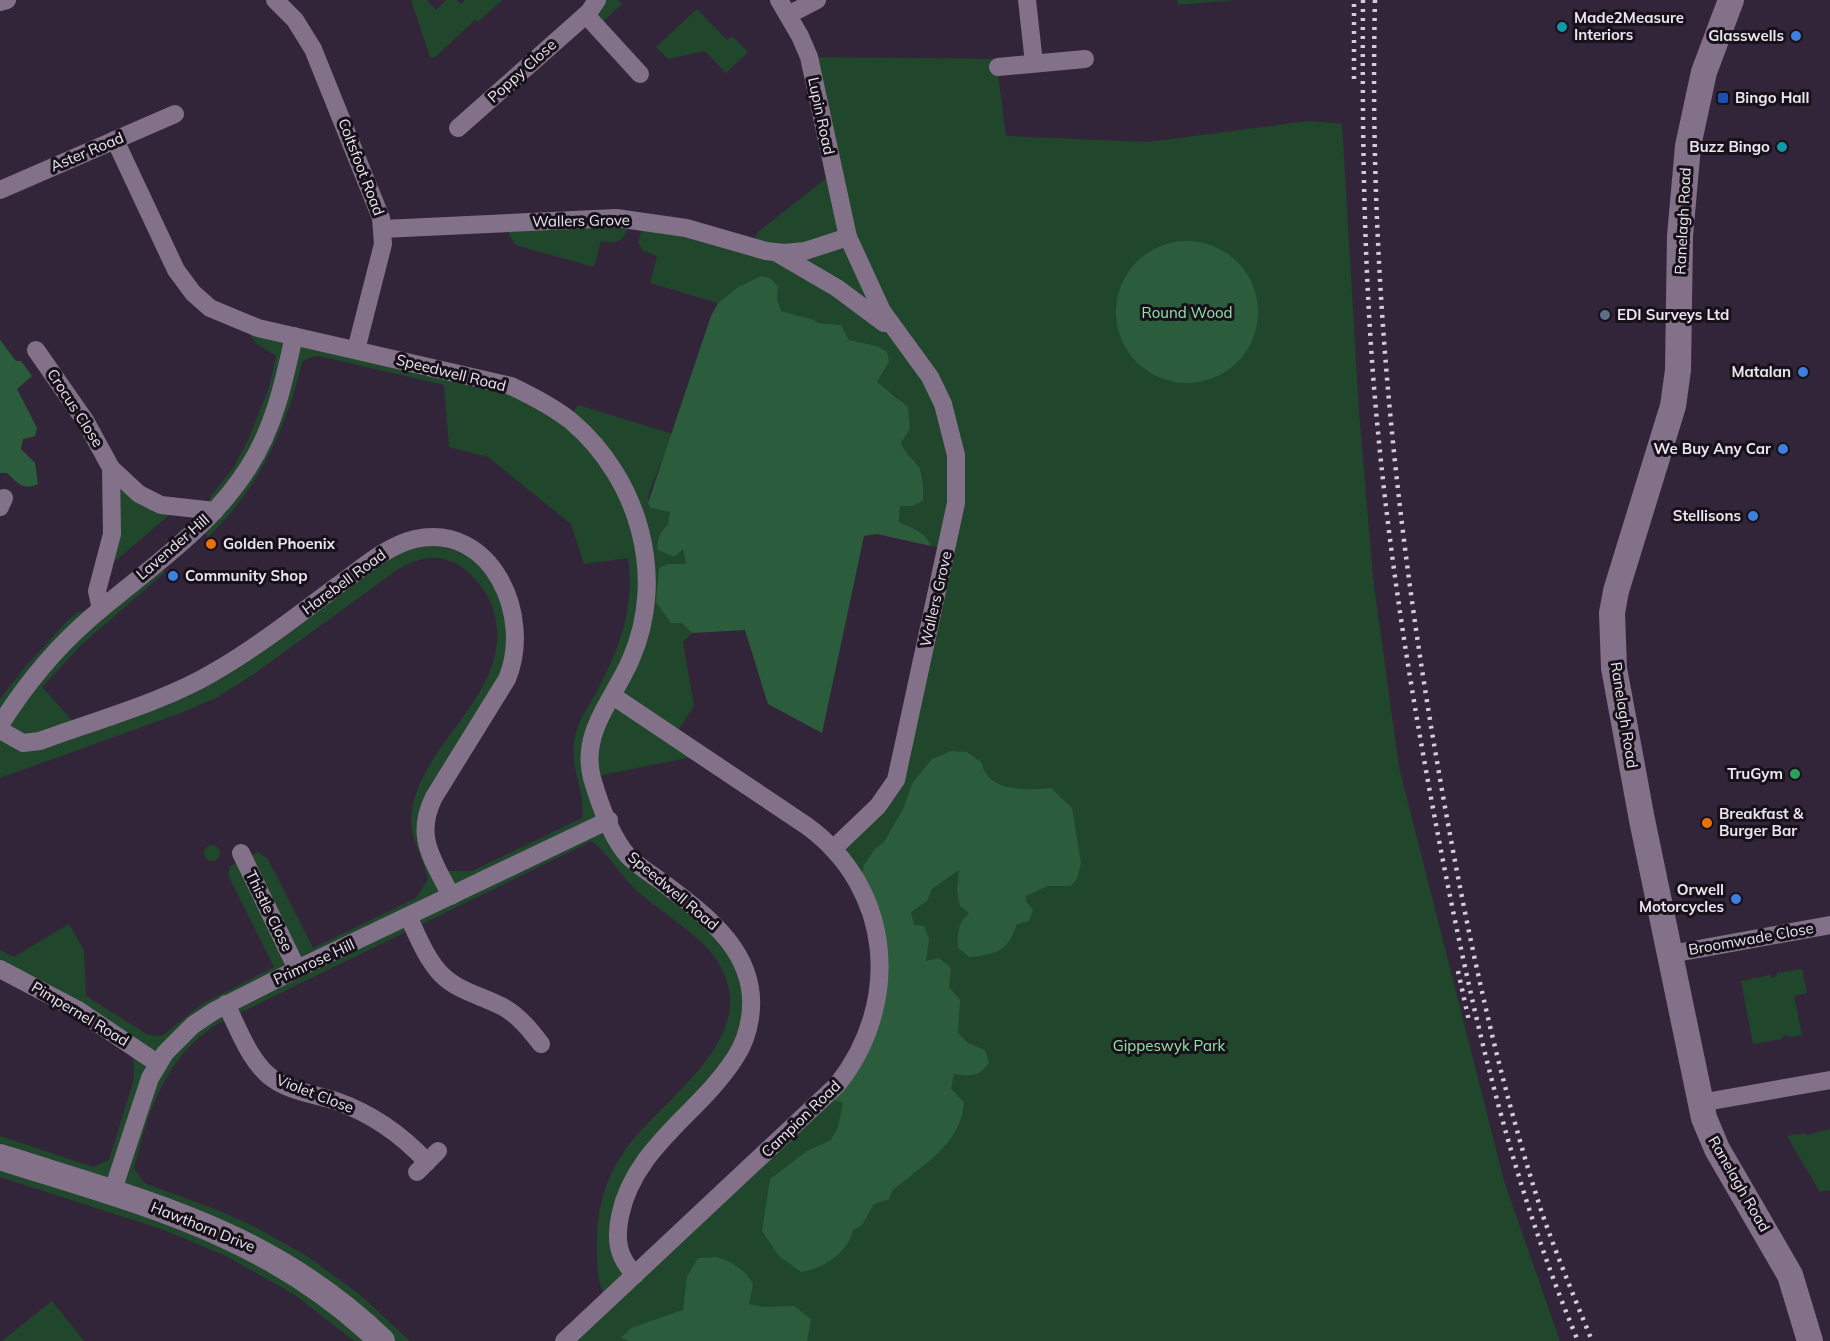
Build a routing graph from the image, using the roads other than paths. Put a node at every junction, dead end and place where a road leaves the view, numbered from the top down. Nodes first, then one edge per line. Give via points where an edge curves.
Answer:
1 (7, 0) edge
2 (275, 0) edge
3 (597, 0) edge
4 (817, 0) edge
5 (1027, 0) edge
6 (1731, 0) edge
7 (0, 2) edge
8 (784, 7) edge
9 (586, 15) junction
10 (1085, 59) dead end
11 (1034, 63) junction
12 (998, 67) dead end
13 (640, 74) dead end
14 (175, 114) dead end
15 (458, 128) dead end
16 (115, 140) junction
17 (0, 190) edge
18 (383, 229) junction
19 (848, 237) junction
20 (775, 252) junction
21 (294, 336) junction
22 (900, 339) junction
23 (36, 350) dead end
24 (356, 350) junction
25 (111, 468) junction
26 (215, 511) junction
27 (101, 609) junction
28 (613, 696) junction
29 (0, 725) edge
30 (0, 730) edge
31 (609, 820) junction
32 (833, 849) junction
33 (241, 853) dead end
34 (451, 896) junction
35 (409, 918) junction
36 (1829, 928) edge
37 (1671, 954) junction
38 (0, 969) edge
39 (297, 969) junction
40 (226, 1004) junction
41 (541, 1044) dead end
42 (157, 1063) junction
43 (1830, 1080) edge
44 (1700, 1103) junction
45 (0, 1157) edge
46 (427, 1162) dead end
47 (112, 1193) junction
48 (636, 1275) junction
49 (382, 1341) edge
50 (564, 1341) edge
51 (1810, 1341) edge

1 - 7 street
2 - 18 street, Coltsfoot Road via 295,20 313,49 376,202
3 - 9 street, Poppy Close
4 - 8 street
5 - 11 street
6 - 37 main road, Ranelagh Road via 1704,72 1688,146 1673,406 1612,613 1614,668
8 - 19 street, Lupin Road via 809,57
9 - 13 street
9 - 15 street, Poppy Close
10 - 11 street
11 - 12 street
14 - 16 street, Aster Road
16 - 17 street, Aster Road
16 - 21 street, Speedwell Road via 170,258 193,293 230,319
18 - 20 street, Wallers Grove via 616,218 686,228
18 - 24 street, Coltsfoot Road via 380,258
19 - 20 street, Wallers Grove via 806,251
19 - 22 street, Wallers Grove via 874,296
20 - 22 street, Wallers Grove via 853,299
21 - 24 street, Speedwell Road
21 - 26 street, Lavender Hill via 282,390 261,445 237,485
22 - 32 street, Wallers Grove via 930,377 944,404 956,455 957,503 896,780 878,806
23 - 25 street, Crocus Close via 86,422
24 - 28 street, Speedwell Road via 511,386 568,419 602,453 638,519 646,570 640,636
25 - 26 street, Crocus Close via 139,494 160,505
25 - 27 street, Crocus Close via 112,534 97,591
26 - 27 street, Lavender Hill
27 - 29 street, Lavender Hill via 33,678
28 - 31 street, Speedwell Road via 596,725 589,752 592,777
28 - 32 street, Campion Road via 807,826
30 - 34 street, Harebell Road via 23,743 40,741 189,685 234,660 397,545 429,537 457,541 484,559 498,576 513,609 516,632 514,659 507,679 426,816 426,844
31 - 34 street, Primrose Hill
31 - 48 street, Speedwell Road via 631,858 725,936 741,958 751,992 748,1028 735,1057 648,1155 626,1194 617,1246
32 - 48 street, Campion Road via 868,903 879,946 878,1002 862,1048 826,1097
33 - 39 street, Thistle Close
34 - 35 street, Primrose Hill
35 - 39 street, Primrose Hill
35 - 41 street via 441,974 460,988 506,1009
36 - 37 street, Broomwade Close
37 - 44 main road, Ranelagh Road
38 - 42 street, Pimpernel Road via 78,1010
39 - 40 street, Primrose Hill
40 - 42 street, Primrose Hill via 183,1034
40 - 46 street, Violet Close via 253,1056 270,1077 371,1117
42 - 47 street, Primrose Hill via 143,1094
43 - 44 street
44 - 51 main road, Ranelagh Road via 1712,1140 1794,1283
45 - 47 main road, Hawthorn Drive
47 - 49 main road, Hawthorn Drive via 199,1223 266,1253 321,1290
48 - 50 street, Campion Road

